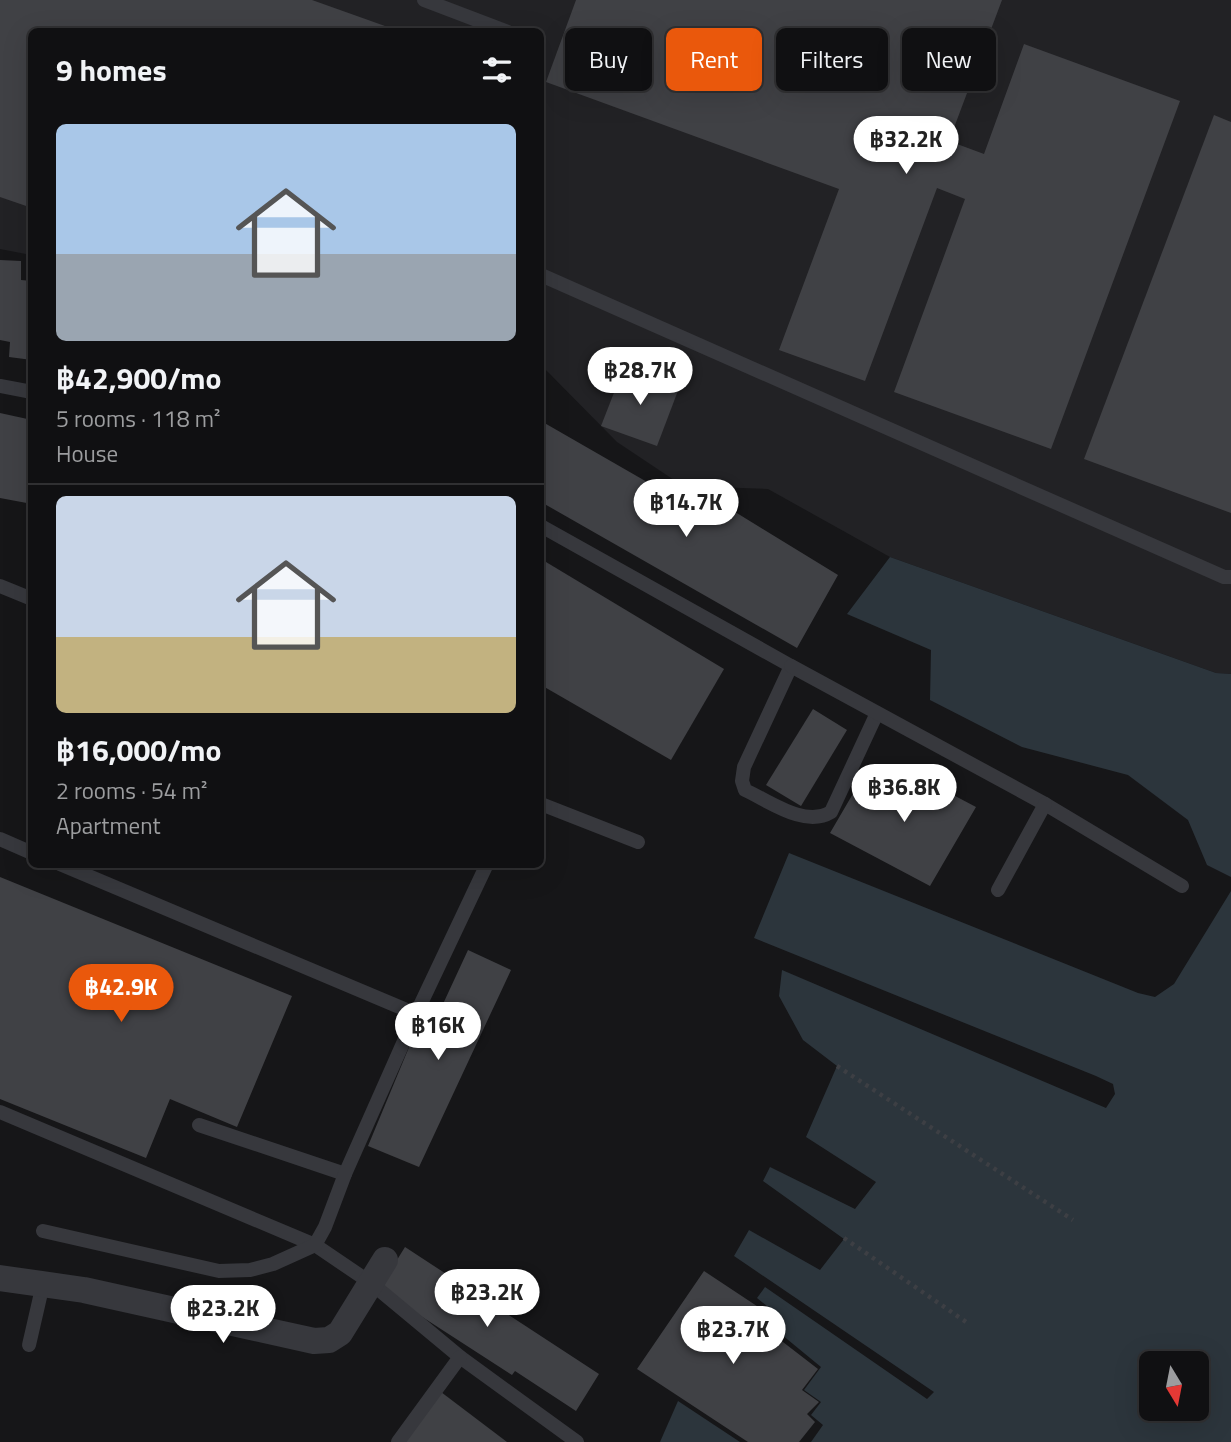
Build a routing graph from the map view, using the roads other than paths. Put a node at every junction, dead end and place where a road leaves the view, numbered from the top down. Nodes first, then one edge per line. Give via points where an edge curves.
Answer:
1 (424, 0) edge
2 (498, 28) edge
3 (544, 276) edge
4 (0, 386) edge
5 (28, 391) edge
6 (544, 528) edge
7 (1231, 577) edge
8 (0, 586) edge
9 (28, 597) edge
10 (791, 666) junction
11 (877, 713) junction
12 (1045, 804) junction
13 (544, 805) edge
14 (0, 839) edge
15 (638, 842) dead end
16 (28, 851) edge
17 (69, 868) edge
18 (485, 868) edge
19 (1182, 886) dead end
20 (998, 890) dead end
21 (416, 1014) junction
22 (0, 1112) edge
23 (199, 1125) dead end
24 (345, 1174) junction
25 (43, 1231) dead end
26 (315, 1245) junction
27 (384, 1260) dead end
28 (0, 1278) edge
29 (371, 1283) junction
30 (43, 1284) junction
31 (29, 1345) dead end
32 (460, 1357) junction
33 (398, 1442) edge
34 (576, 1442) edge

1 - 2 lane
3 - 7 lane
4 - 5 lane
6 - 10 lane
8 - 9 lane
10 - 11 lane
10 - 11 lane via 744,767 741,781 745,790 803,817 831,812
11 - 12 lane
12 - 19 lane
12 - 20 lane
13 - 15 lane
14 - 16 lane
17 - 21 lane
18 - 21 lane
21 - 24 lane
22 - 26 lane
23 - 24 lane
24 - 26 lane
25 - 26 lane via 219,1271 273,1264
26 - 29 lane
27 - 29 street
28 - 30 street
29 - 30 street via 340,1333 329,1340
29 - 32 lane
30 - 31 lane
32 - 33 lane
32 - 34 lane

